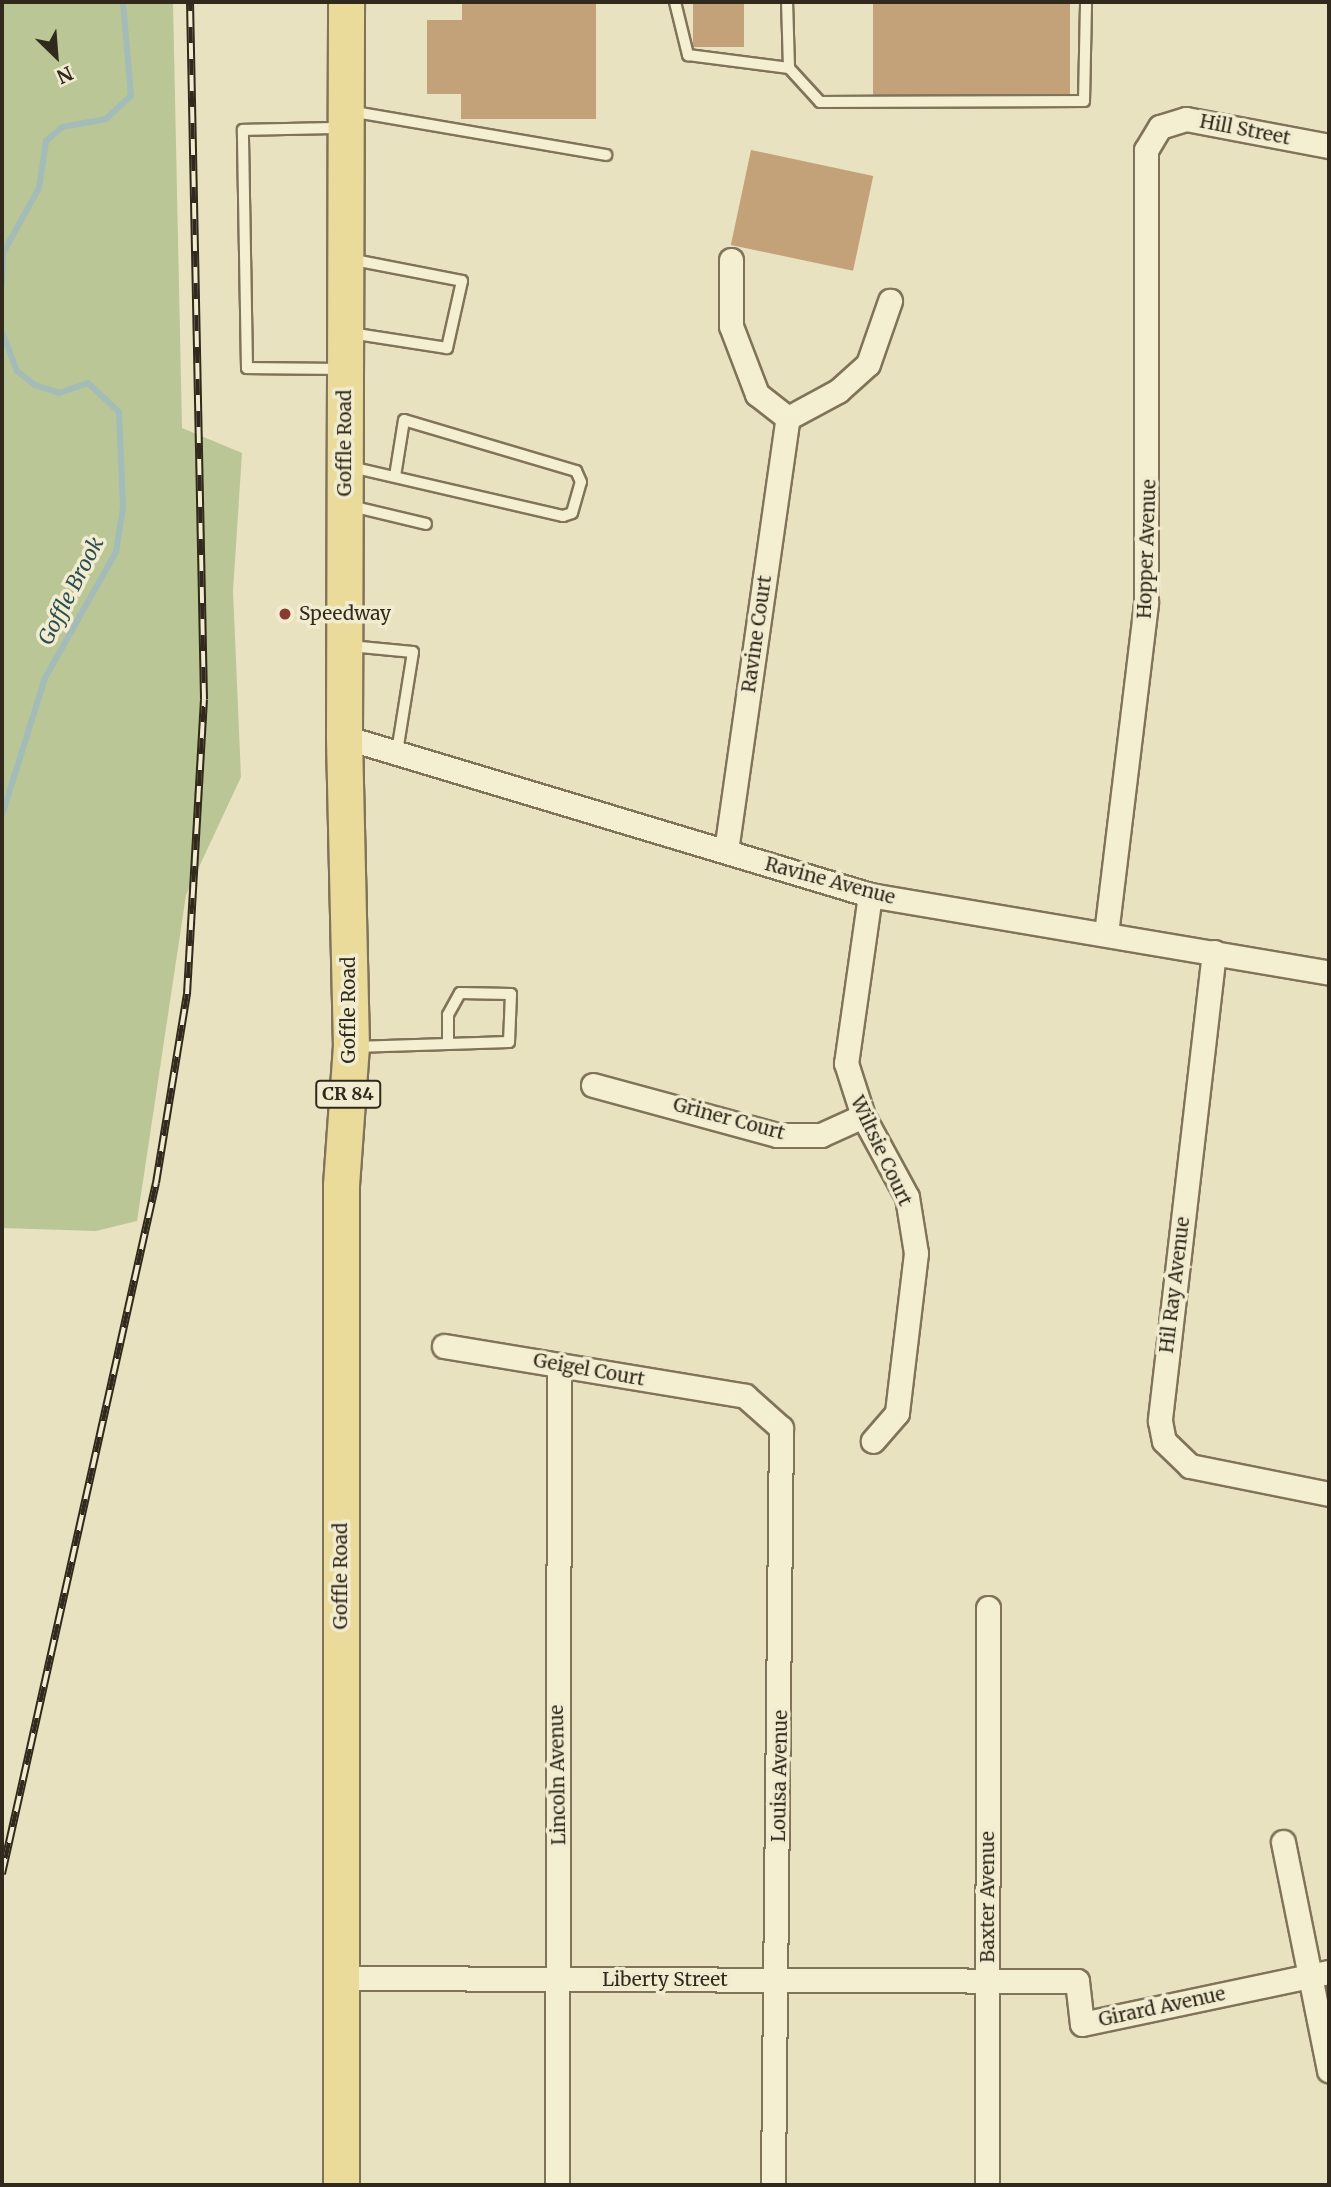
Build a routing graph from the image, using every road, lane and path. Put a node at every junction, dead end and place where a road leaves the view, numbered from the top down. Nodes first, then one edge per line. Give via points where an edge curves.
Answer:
1 (346, 2) edge
2 (675, 2) edge
3 (787, 2) edge
4 (1086, 2) edge
5 (2, 53) edge
6 (2, 65) edge
7 (789, 68) junction
8 (346, 120) junction
9 (1329, 146) edge
10 (606, 155) dead end
11 (1145, 163) joint
12 (346, 258) junction
13 (731, 260) dead end
14 (890, 302) dead end
15 (346, 333) junction
16 (346, 369) junction
17 (788, 418) junction
18 (345, 466) junction
19 (395, 476) junction
20 (345, 504) junction
21 (426, 524) dead end
22 (344, 646) junction
23 (344, 737) junction
24 (397, 752) junction
25 (726, 851) junction
26 (870, 895) junction
27 (1106, 934) junction
28 (1214, 952) junction
29 (1329, 973) edge
30 (448, 1044) junction
31 (351, 1047) junction
32 (593, 1085) dead end
33 (863, 1116) junction
34 (443, 1346) dead end
35 (559, 1365) junction
36 (734, 1394) joint
37 (873, 1441) dead end
38 (1329, 1494) edge
39 (988, 1608) dead end
40 (1283, 1842) dead end
41 (1320, 1974) edge
42 (988, 1977) junction
43 (342, 1978) junction
44 (776, 1979) junction
45 (561, 1980) junction
46 (1329, 2070) edge
47 (341, 2185) edge
48 (557, 2185) edge
49 (773, 2185) edge
50 (988, 2185) edge

1 - 8 main road, Goffle Road / CR 84
2 - 7 lane via 688,55
3 - 7 lane
4 - 7 lane via 1084,101 820,102
5 - 6 path
8 - 10 lane
8 - 12 main road, Goffle Road / CR 84
8 - 16 lane via 243,130 247,368
9 - 11 street, Hill Street via 1186,119 1151,137
11 - 27 street, Hopper Avenue via 1147,576
12 - 15 main road, Goffle Road / CR 84
12 - 15 lane via 462,281 447,348
13 - 17 street via 731,326 757,394
14 - 17 street via 869,364 838,391
15 - 16 main road, Goffle Road / CR 84
16 - 18 main road, Goffle Road / CR 84
17 - 25 street, Ravine Court
18 - 19 lane
18 - 20 main road, Goffle Road / CR 84
19 - 19 lane via 563,516 572,513 582,482 576,471 404,420
20 - 21 lane
20 - 22 main road, Goffle Road / CR 84
22 - 23 main road, Goffle Road / CR 84
22 - 24 lane via 413,652
23 - 24 street, Ravine Avenue
23 - 31 main road, Goffle Road / CR 84
24 - 25 street, Ravine Avenue
25 - 26 street, Ravine Avenue
26 - 27 street, Ravine Avenue
26 - 33 street, Wiltsie Court via 846,1036 850,1087
27 - 28 street, Ravine Avenue
28 - 29 street, Ravine Avenue
28 - 38 street, Hil Ray Avenue via 1160,1421 1164,1441 1190,1466
30 - 30 lane via 509,1042 511,993 460,993 448,1015
30 - 31 lane
31 - 43 main road, Goffle Road / CR 84 via 341,1185
32 - 33 street, Griner Court via 777,1135 821,1135
33 - 37 street, Wiltsie Court via 907,1197 916,1253 899,1402
34 - 35 street, Geigel Court
35 - 36 street, Geigel Court
35 - 45 street, Lincoln Avenue
36 - 44 street, Louisa Avenue via 772,1414 785,1444
39 - 42 street, Baxter Avenue
40 - 41 street
41 - 42 street, Girard Avenue via 1082,2024 1077,1981
41 - 46 street
42 - 44 street, Liberty Street
42 - 50 street, Baxter Avenue
43 - 45 street, Liberty Street
43 - 47 main road, Goffle Road / CR 84
44 - 45 street, Liberty Street
44 - 49 street, Louisa Avenue
45 - 48 street, Lincoln Avenue

